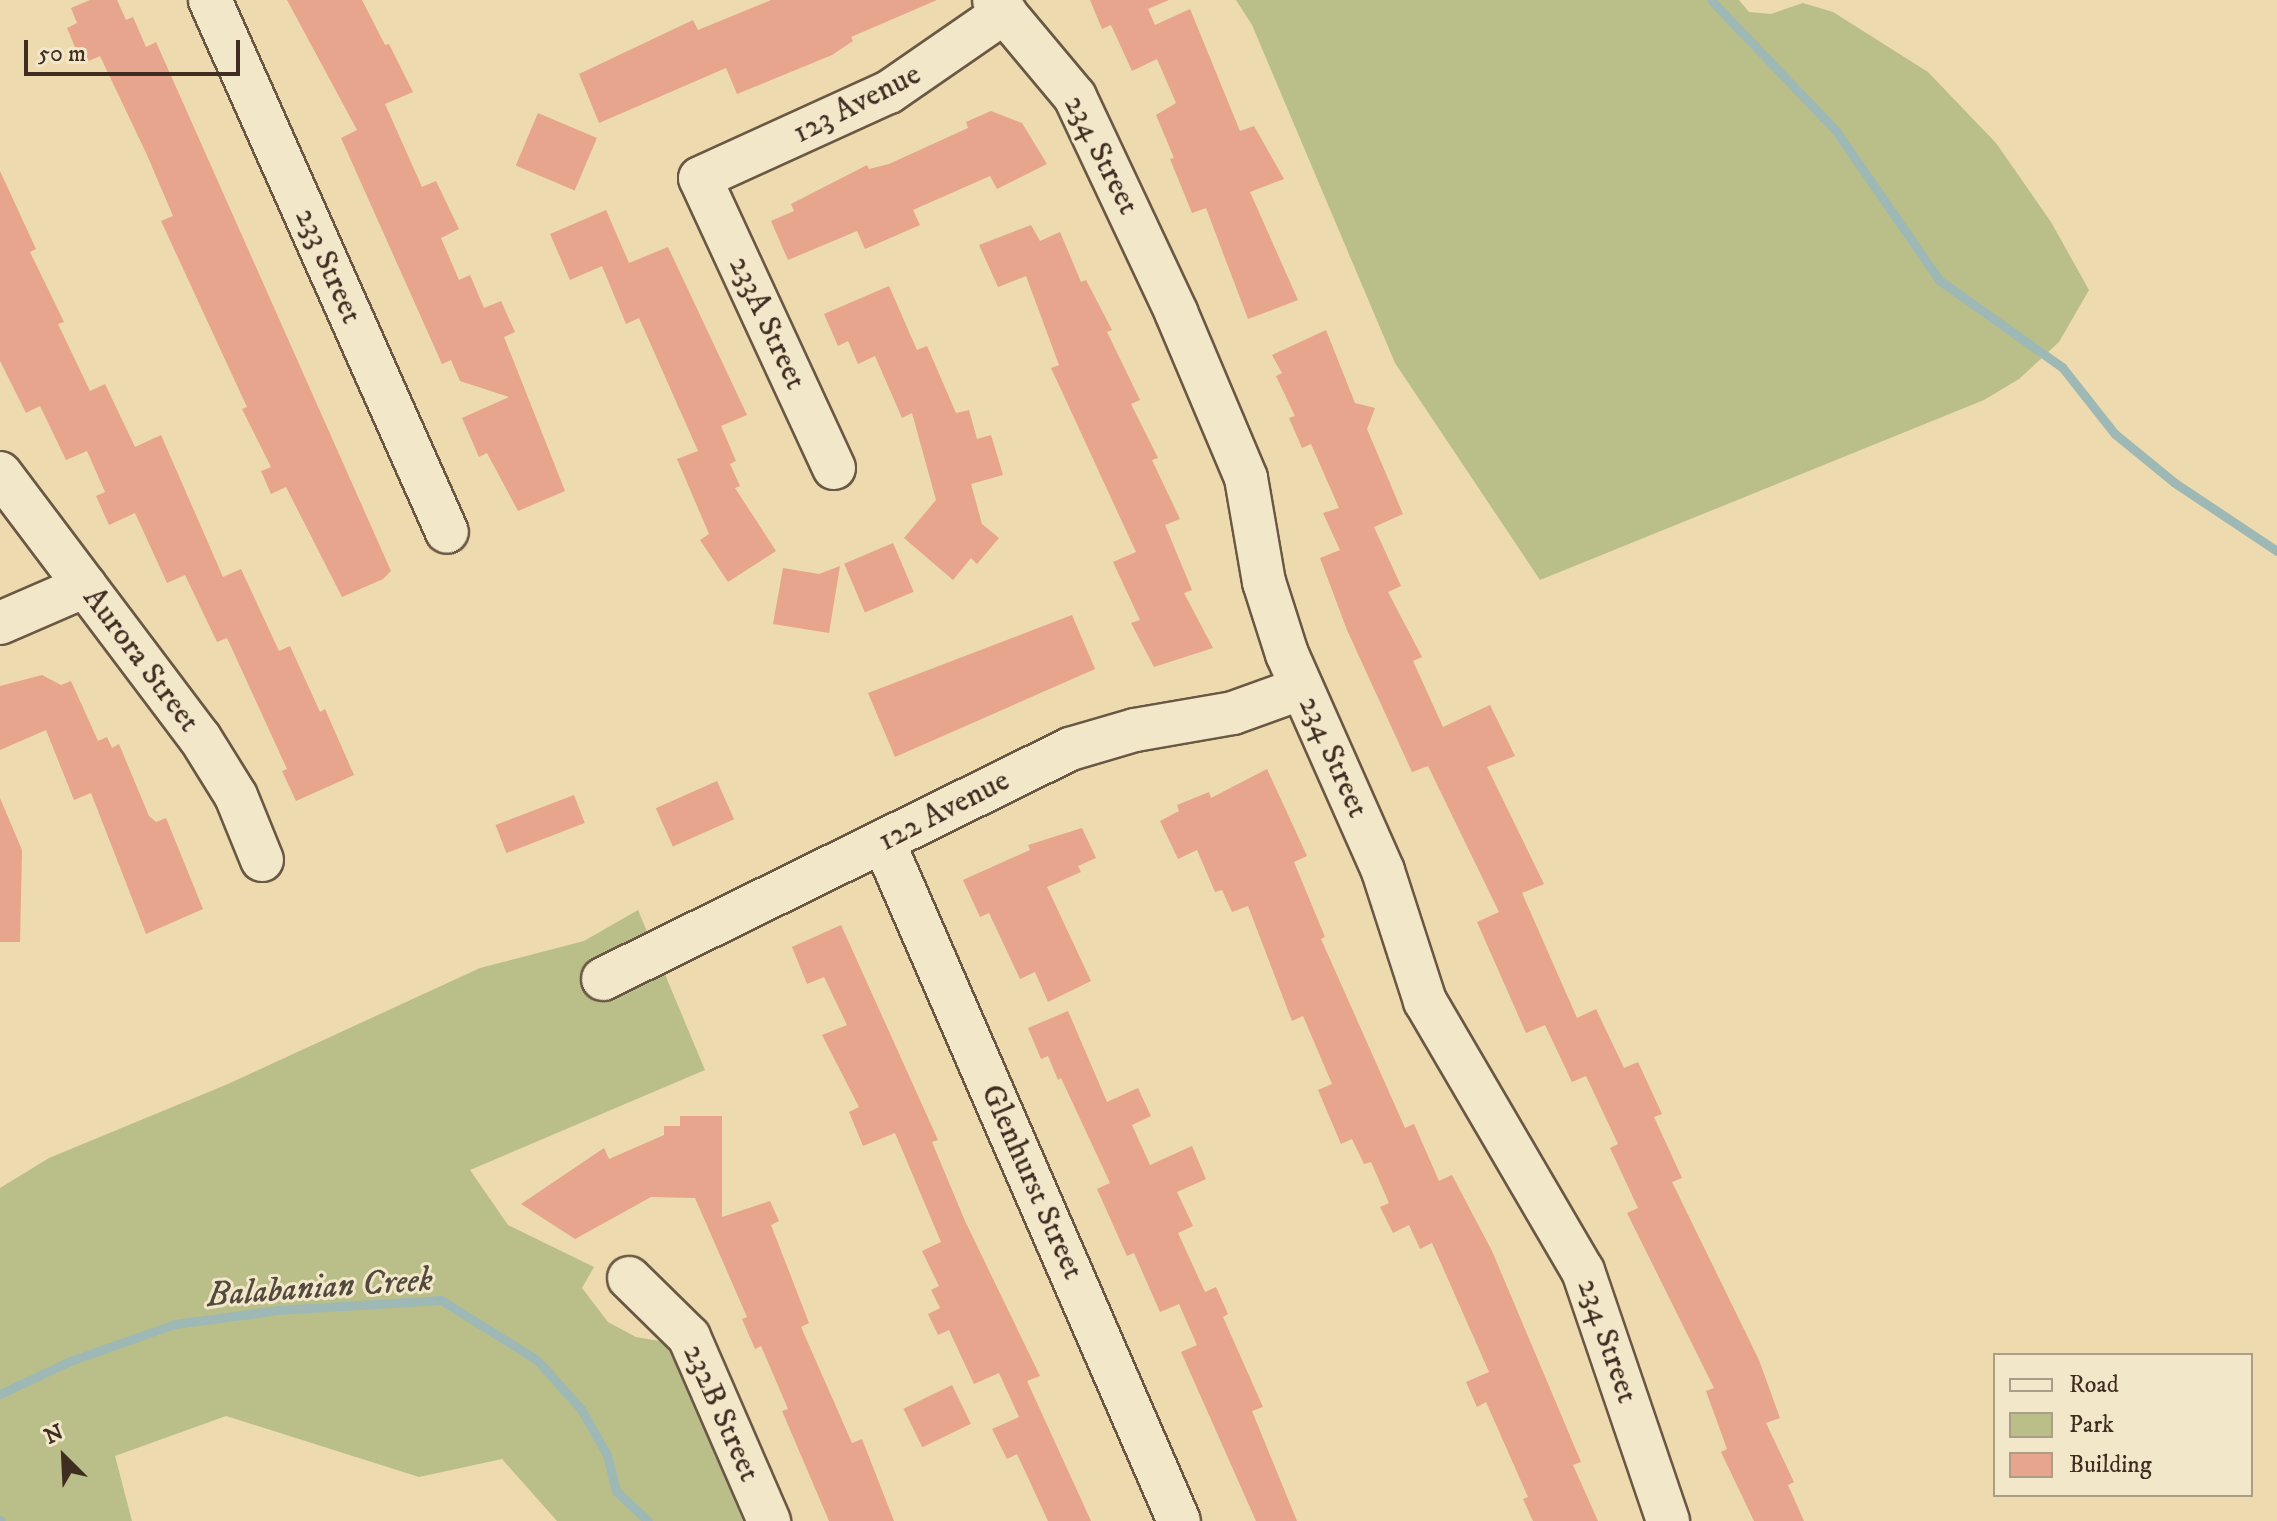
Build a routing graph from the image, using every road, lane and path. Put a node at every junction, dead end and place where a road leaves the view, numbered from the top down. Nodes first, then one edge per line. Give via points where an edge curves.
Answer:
1 (210, 0) edge
2 (999, 6) edge
3 (700, 178) joint
4 (834, 468) dead end
5 (0, 473) edge
6 (447, 532) dead end
7 (85, 586) junction
8 (0, 623) edge
9 (1302, 688) junction
10 (884, 843) junction
11 (262, 860) dead end
12 (603, 979) dead end
13 (629, 1278) dead end
14 (769, 1521) edge
15 (1179, 1521) edge
16 (1668, 1521) edge

1 - 6 street, 233 Street
2 - 3 street, 123 Avenue via 889,92
2 - 9 street, 234 Street via 1075,97 1176,312 1246,478 1268,601
3 - 4 street, 233A Street
5 - 7 street, Aurora Street
7 - 8 street
7 - 11 street, Aurora Street via 200,738 236,796
9 - 10 street, 122 Avenue via 1233,713 1135,730 1070,749 920,820
9 - 16 street, 234 Street via 1383,871 1438,1030 1583,1271
10 - 12 street, 122 Avenue
10 - 15 street, Glenhurst Street
13 - 14 street, 232B Street via 689,1337

